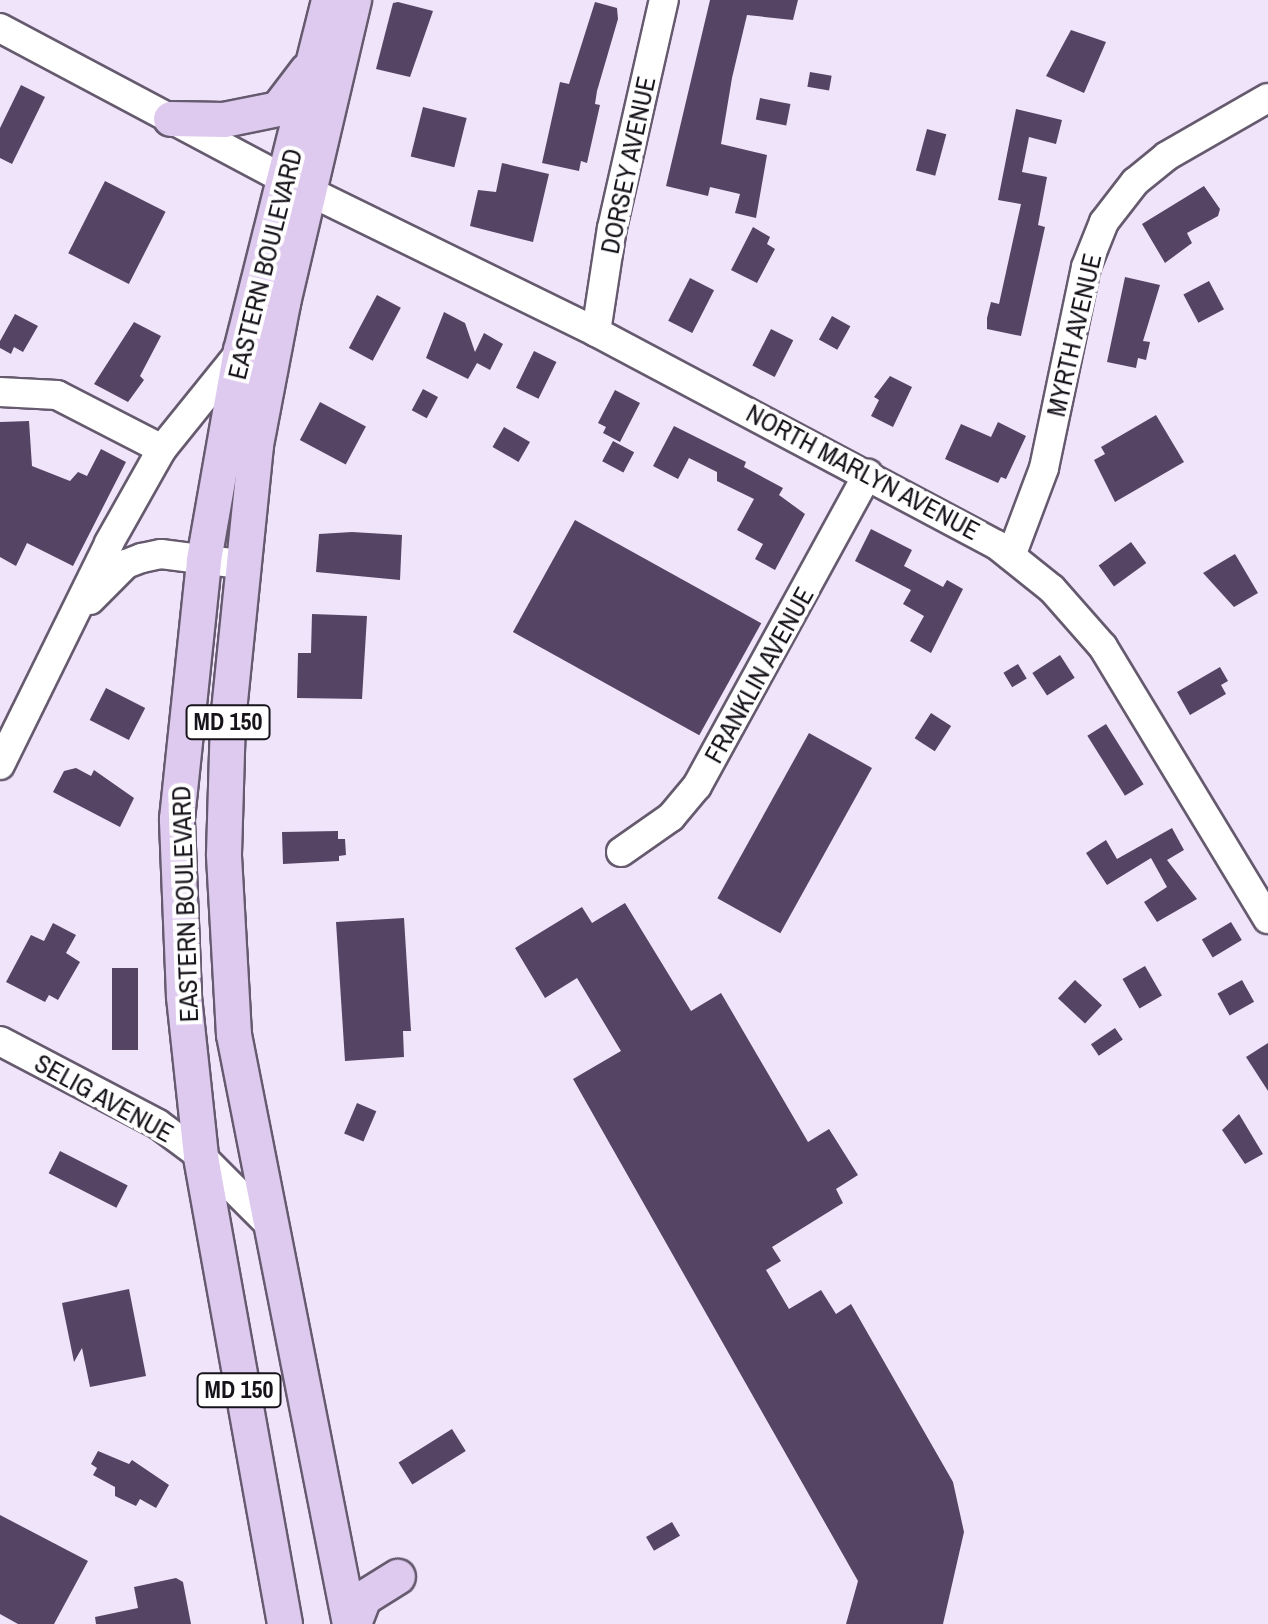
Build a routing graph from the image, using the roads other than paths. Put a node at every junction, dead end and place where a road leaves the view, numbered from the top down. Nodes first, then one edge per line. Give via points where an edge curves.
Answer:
1 (329, 0) edge
2 (354, 0) edge
3 (664, 0) edge
4 (0, 28) edge
5 (315, 57) junction
6 (1268, 98) edge
7 (171, 119) junction
8 (299, 186) junction
9 (596, 332) junction
10 (241, 351) junction
11 (0, 392) edge
12 (162, 449) junction
13 (868, 474) junction
14 (1011, 556) junction
15 (204, 560) junction
16 (240, 564) junction
17 (71, 622) junction
18 (0, 765) edge
19 (621, 852) dead end
20 (1268, 919) edge
21 (0, 1041) edge
22 (201, 1156) junction
23 (272, 1227) junction
24 (398, 1577) dead end
25 (285, 1624) edge
26 (352, 1624) edge

1 - 5 main road, EASTERN BOULEVARD / MD 150
2 - 8 main road, EASTERN BOULEVARD / MD 150
3 - 9 street, DORSEY AVENUE via 612,228
4 - 7 street, NORTH MARLYN AVENUE
5 - 7 main road via 278,109 224,120
5 - 8 main road, EASTERN BOULEVARD / MD 150
6 - 14 street, MYRTH AVENUE via 1167,156 1135,182 1104,222 1086,267 1044,468
7 - 8 street, NORTH MARLYN AVENUE
8 - 9 street, NORTH MARLYN AVENUE
8 - 10 main road, EASTERN BOULEVARD / MD 150
8 - 16 main road, EASTERN BOULEVARD / MD 150
9 - 13 street, NORTH MARLYN AVENUE
10 - 12 street
10 - 15 main road, EASTERN BOULEVARD / MD 150
11 - 12 street via 57,395
12 - 17 street
13 - 14 street, NORTH MARLYN AVENUE via 980,533
13 - 19 street, FRANKLIN AVENUE via 697,786 671,817
14 - 20 street, NORTH MARLYN AVENUE via 1052,589 1103,647
15 - 16 street
15 - 17 street via 161,554 126,564
15 - 22 main road, EASTERN BOULEVARD / MD 150 via 177,819 184,996
16 - 23 main road, EASTERN BOULEVARD / MD 150 via 224,867 234,1035
17 - 18 street
21 - 22 street, SELIG AVENUE via 158,1124
22 - 23 street, SELIG AVENUE
22 - 25 main road, EASTERN BOULEVARD / MD 150
23 - 26 main road, EASTERN BOULEVARD / MD 150
24 - 26 main road via 364,1598

